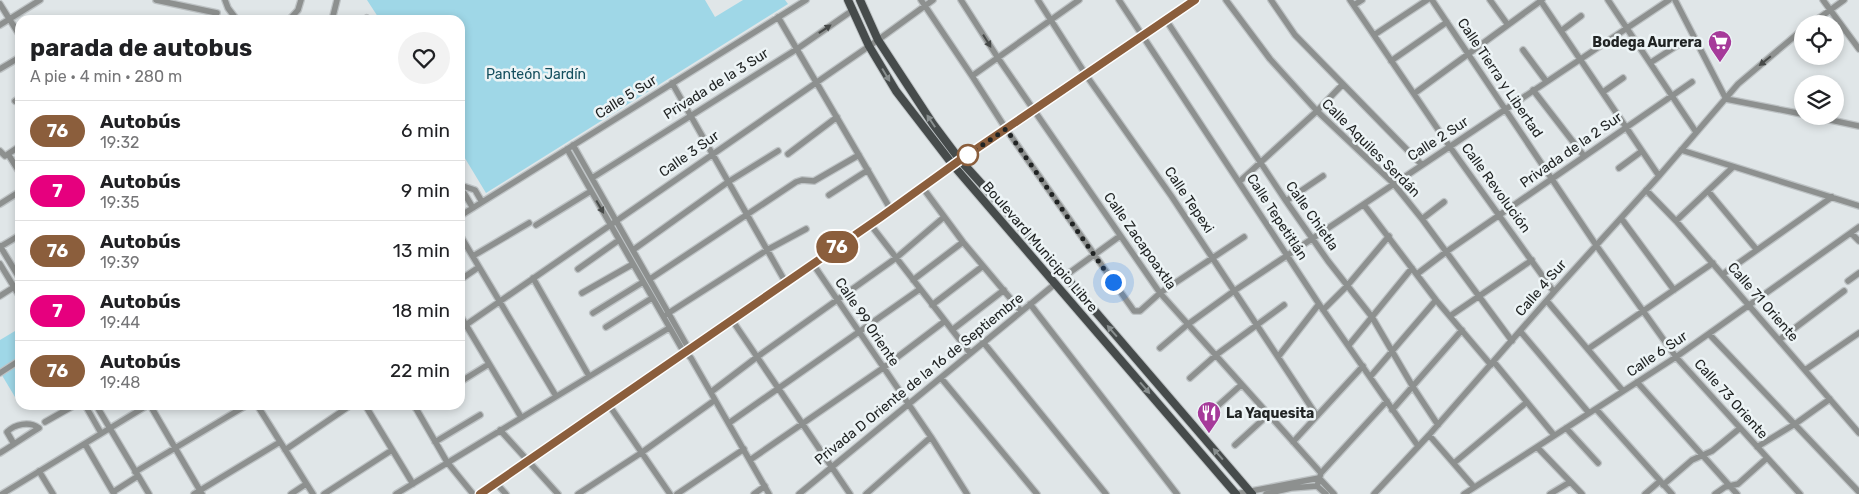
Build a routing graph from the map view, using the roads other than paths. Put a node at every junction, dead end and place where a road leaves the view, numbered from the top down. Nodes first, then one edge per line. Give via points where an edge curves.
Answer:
1 (40, 0) edge
2 (159, 0) edge
3 (196, 0) edge
4 (225, 0) edge
5 (301, 0) edge
6 (337, 0) edge
7 (806, 0) edge
8 (848, 0) edge
9 (921, 0) edge
10 (933, 0) edge
11 (961, 0) edge
12 (1038, 0) edge
13 (1079, 0) edge
14 (1119, 0) edge
15 (1195, 0) edge
16 (1226, 0) edge
17 (1271, 0) edge
18 (1362, 0) edge
19 (1427, 0) edge
20 (1432, 0) edge
21 (1490, 0) edge
22 (1541, 0) edge
23 (1608, 0) edge
24 (1668, 0) edge
25 (1675, 0) edge
26 (1823, 0) edge
27 (1844, 0) edge
28 (862, 1) edge
29 (1352, 3) edge
30 (924, 6) junction
31 (1, 7) edge
32 (228, 8) junction
33 (194, 9) junction
34 (853, 10) junction
35 (1830, 10) junction
36 (217, 13) joint
37 (15, 15) edge
38 (16, 15) edge
39 (234, 15) edge
40 (294, 15) edge
41 (333, 15) edge
42 (1823, 15) edge
43 (1581, 16) dead end
44 (778, 17) junction
45 (9, 19) junction
46 (1052, 19) junction
47 (1166, 20) junction
48 (1447, 22) junction
49 (0, 25) edge
50 (1508, 25) junction
51 (1626, 27) junction
52 (15, 28) edge
53 (1561, 30) junction
54 (1374, 36) junction
55 (1142, 37) junction
56 (1794, 37) edge
57 (878, 40) junction
58 (1678, 44) dead end
59 (869, 46) junction
60 (797, 48) junction
61 (1859, 49) edge
62 (1523, 50) dead end
63 (1469, 54) junction
64 (998, 58) junction
65 (1581, 59) junction
66 (15, 60) edge
67 (1391, 61) junction
68 (1650, 63) junction
69 (0, 69) edge
70 (1086, 75) junction
71 (972, 76) junction
72 (1623, 78) dead end
73 (816, 82) junction
74 (1546, 82) junction
75 (1692, 82) dead end
76 (672, 84) junction
77 (1342, 85) junction
78 (1533, 90) junction
79 (1603, 92) junction
80 (1414, 94) junction
81 (1672, 96) junction
82 (1726, 99) junction
83 (1035, 110) junction
84 (1505, 110) junction
85 (1317, 111) junction
86 (1794, 112) edge
87 (690, 115) junction
88 (837, 118) junction
89 (1844, 123) edge
90 (1859, 126) edge
91 (1626, 128) junction
92 (1006, 129) junction
93 (1696, 132) junction
94 (573, 145) junction
95 (1450, 147) junction
96 (567, 149) junction
97 (1681, 150) junction
98 (1642, 151) junction
99 (778, 152) dead end
100 (4, 154) edge
101 (712, 154) junction
102 (788, 154) dead end
103 (859, 155) junction
104 (1584, 156) junction
105 (956, 163) junction
106 (1262, 163) junction
107 (1422, 165) junction
108 (15, 167) edge
109 (1733, 167) junction
110 (1619, 168) dead end
111 (868, 170) junction
112 (1323, 176) dead end
113 (1659, 176) junction
114 (592, 178) junction
115 (1552, 178) junction
116 (728, 182) junction
117 (1239, 182) junction
118 (1393, 183) junction
119 (465, 187) edge
120 (923, 188) junction
121 (1646, 190) junction
122 (591, 191) junction
123 (1708, 192) junction
124 (465, 194) edge
125 (15, 195) edge
126 (830, 195) dead end
127 (1832, 197) junction
128 (1286, 201) junction
129 (482, 202) junction
130 (1444, 202) dead end
131 (0, 204) edge
132 (1364, 205) junction
133 (1859, 206) edge
134 (474, 208) junction
135 (891, 210) junction
136 (465, 213) edge
137 (747, 215) junction
138 (1499, 215) junction
139 (944, 217) junction
140 (1621, 218) junction
141 (1422, 219) junction
142 (616, 221) junction
143 (1676, 221) junction
144 (529, 223) dead end
145 (870, 224) junction
146 (536, 225) dead end
147 (610, 225) junction
148 (1859, 227) edge
149 (806, 229) dead end
150 (1851, 233) junction
151 (1120, 236) junction
152 (1389, 236) junction
153 (1244, 237) dead end
154 (15, 238) edge
155 (1312, 239) junction
156 (619, 240) junction
157 (1859, 241) edge
158 (465, 242) edge
159 (963, 242) junction
160 (1596, 245) junction
161 (0, 247) edge
162 (633, 250) junction
163 (767, 250) junction
164 (1757, 250) junction
165 (1446, 252) junction
166 (1095, 254) junction
167 (473, 256) junction
168 (1287, 256) junction
169 (896, 258) junction
170 (1213, 258) junction
171 (1532, 260) junction
172 (1713, 263) junction
173 (0, 264) edge
174 (633, 264) junction
175 (813, 264) junction
176 (983, 266) junction
177 (479, 267) junction
178 (1412, 268) junction
179 (578, 269) dead end
180 (15, 271) edge
181 (1859, 272) edge
182 (1417, 274) junction
183 (1722, 274) junction
184 (1065, 276) junction
185 (465, 277) edge
186 (533, 278) junction
187 (650, 279) junction
188 (913, 280) junction
189 (1848, 281) dead end
190 (643, 282) junction
191 (786, 283) junction
192 (1055, 284) junction
193 (1347, 286) junction
194 (14, 288) joint
195 (920, 289) junction
196 (1004, 290) junction
197 (1674, 290) junction
198 (1234, 291) junction
199 (1844, 291) dead end
200 (1554, 292) junction
201 (582, 293) dead end
202 (1160, 293) junction
203 (0, 296) edge
204 (1478, 296) junction
205 (652, 298) junction
206 (838, 300) junction
207 (1436, 300) junction
208 (500, 301) junction
209 (1546, 301) junction
210 (1030, 304) junction
211 (932, 305) junction
212 (1284, 305) dead end
213 (1749, 305) junction
214 (1321, 307) junction
215 (1644, 310) junction
216 (1021, 311) junction
217 (669, 312) junction
218 (593, 313) dead end
219 (663, 316) junction
220 (1450, 316) junction
221 (1372, 317) junction
222 (732, 320) junction
223 (945, 322) junction
224 (466, 325) joint
225 (1187, 325) junction
226 (1257, 325) junction
227 (606, 327) dead end
228 (669, 328) junction
229 (952, 330) junction
230 (1462, 330) junction
231 (1520, 331) junction
232 (859, 332) junction
233 (1859, 333) edge
234 (1709, 334) junction
235 (1779, 340) junction
236 (1512, 341) junction
237 (983, 342) junction
238 (1349, 345) junction
239 (1160, 348) dead end
240 (1588, 349) junction
241 (1392, 350) junction
242 (689, 353) junction
243 (970, 353) junction
244 (1216, 355) junction
245 (1278, 356) junction
246 (757, 357) junction
247 (1676, 357) junction
248 (15, 363) edge
249 (1492, 363) junction
250 (490, 364) junction
251 (1362, 366) junction
252 (883, 368) junction
253 (1805, 370) junction
254 (0, 373) edge
255 (590, 376) junction
256 (1370, 377) junction
257 (942, 378) junction
258 (1190, 378) dead end
259 (465, 379) edge
260 (1637, 382) junction
261 (1242, 385) junction
262 (1413, 387) junction
263 (779, 388) junction
264 (1623, 391) junction
265 (711, 392) junction
266 (556, 396) junction
267 (1830, 399) junction
268 (715, 400) junction
269 (1387, 401) junction
270 (1528, 402) junction
271 (908, 404) junction
272 (609, 405) junction
273 (1596, 409) junction
274 (66, 410) edge
275 (88, 410) edge
276 (99, 410) edge
277 (141, 410) edge
278 (152, 410) edge
279 (239, 410) edge
280 (260, 410) edge
281 (344, 410) edge
282 (368, 410) edge
283 (417, 410) edge
284 (1392, 410) junction
285 (1212, 411) dead end
286 (1589, 413) junction
287 (1269, 414) junction
288 (480, 415) dead end
289 (1317, 416) junction
290 (521, 417) junction
291 (45, 422) dead end
292 (729, 423) junction
293 (802, 423) junction
294 (1795, 424) junction
295 (1438, 425) junction
296 (111, 428) junction
297 (1566, 428) junction
298 (1740, 428) junction
299 (500, 430) junction
300 (1859, 432) edge
301 (101, 433) junction
302 (1429, 435) junction
303 (1554, 435) junction
304 (931, 437) junction
305 (17, 442) junction
306 (280, 442) junction
307 (435, 442) junction
308 (1293, 442) junction
309 (85, 444) junction
310 (1235, 445) dead end
311 (1418, 446) junction
312 (1537, 447) junction
313 (1757, 447) junction
314 (176, 448) junction
315 (744, 449) junction
316 (285, 450) junction
317 (392, 450) junction
318 (0, 453) edge
319 (641, 453) junction
320 (1703, 456) junction
321 (1767, 458) junction
322 (750, 460) junction
323 (528, 461) junction
324 (447, 462) junction
325 (1454, 463) junction
326 (1598, 463) dead end
327 (832, 466) junction
328 (40, 472) junction
329 (137, 474) junction
330 (1320, 476) junction
331 (1570, 482) junction
332 (496, 483) junction
333 (1661, 483) junction
334 (306, 484) junction
335 (413, 484) junction
336 (765, 486) junction
337 (1317, 486) junction
338 (1730, 486) junction
339 (1474, 487) junction
340 (201, 492) edge
341 (1859, 492) edge
342 (114, 493) edge
343 (1251, 493) edge
344 (2, 494) edge
345 (53, 494) edge
346 (149, 494) edge
347 (194, 494) edge
348 (291, 494) edge
349 (313, 494) edge
350 (324, 494) edge
351 (396, 494) edge
352 (472, 494) edge
353 (480, 494) edge
354 (506, 494) edge
355 (558, 494) edge
356 (578, 494) edge
357 (670, 494) edge
358 (677, 494) edge
359 (754, 494) edge
360 (769, 494) edge
361 (799, 494) edge
362 (850, 494) edge
363 (866, 494) edge
364 (967, 494) edge
365 (1037, 494) edge
366 (1106, 494) edge
367 (1177, 494) edge
368 (1236, 494) edge
369 (1266, 494) edge
370 (1326, 494) edge
371 (1334, 494) edge
372 (1374, 494) edge
373 (1464, 494) edge
374 (1550, 494) edge
375 (1582, 494) edge
376 (1645, 494) edge
377 (1672, 494) edge
378 (1715, 494) edge
379 (1737, 494) edge
380 (1800, 494) edge

1 - 38 street
2 - 33 street
3 - 33 street
4 - 32 street
5 - 40 street
6 - 41 street
7 - 44 street, Calle 5 Sur
8 - 34 main road, Boulevard Municipio Libre
9 - 30 street
10 - 30 street, Calle 3 Sur
11 -> 64 street, Calle Zacapoaxtla
12 - 46 street, Calle Tepexi
13 - 46 street
14 - 55 street, Calle Tepetitlán
15 - 47 main road
16 - 85 street, Calle Aquiles Serdán via 1270,59
17 - 77 street via 1294,35
18 - 29 street
19 - 54 street
20 - 48 street, Calle Tierra y Libertad
21 - 50 street
22 - 50 street
22 - 53 street
23 - 51 street
24 - 51 street, Calle 2 Sur
25 - 82 street
26 - 35 street
27 - 35 street
28 - 57 main road, Boulevard Municipio Libre
29 - 54 street, Calle Revolución
30 - 57 street, Calle 3 Sur
30 - 71 street
31 - 45 street
32 - 36 street
32 - 39 street
33 - 36 street
34 - 59 main road, Boulevard Municipio Libre
60 -> 34 street, Privada de la 3 Sur
35 - 42 street
35 - 61 street
37 - 45 street
43 - 53 street
44 - 60 street
44 - 76 street, Calle 5 Sur
45 - 49 street
45 - 52 street
46 - 64 street
46 - 70 street, Calle Tepexi
47 - 55 main road
47 - 106 street, Calle Chietla
48 - 63 street, Calle Tierra y Libertad
48 - 67 street
50 - 63 street
51 - 65 street, Calle 2 Sur
51 - 68 street
53 - 65 street
54 - 67 street, Calle Revolución
55 - 70 main road
55 - 117 street, Calle Tepetitlán
56 -> 82 street, Calle 4 Sur via 1744,78
57 - 59 street, Calle 3 Sur
105 -> 57 main road, Boulevard Municipio Libre
58 - 68 street
59 - 73 street, Calle 3 Sur
59 -> 105 main road, Boulevard Municipio Libre via 896,91
60 - 73 street
60 - 87 street, Privada de la 3 Sur
62 - 74 street
63 - 80 street
63 - 84 street, Calle Tierra y Libertad
64 - 71 street
64 - 83 street, Calle Zacapoaxtla
65 - 74 street, Calle 2 Sur
65 - 79 street
66 - 69 street
67 - 80 street, Calle Revolución
68 - 81 street
70 - 83 main road
70 - 170 street, Calle Tepexi
71 - 92 street
72 - 79 street
73 - 88 street
73 - 101 street, Calle 3 Sur
74 - 78 street, Calle 2 Sur
75 - 81 street, Privada de la 2 Sur
76 - 87 street
76 - 94 street, Calle 5 Sur
77 - 85 street
77 - 107 street
78 - 84 street, Calle 2 Sur
78 - 104 street
79 - 91 street
80 - 95 street, Calle Revolución
81 - 91 street, Privada de la 2 Sur
81 - 93 street
82 - 86 street
82 - 93 street, Calle 4 Sur
83 - 92 main road
83 - 151 street, Calle Zacapoaxtla
84 - 95 street, Calle 2 Sur
84 - 115 street, Calle Tierra y Libertad
85 - 106 street
85 - 118 street, Calle Aquiles Serdán
87 - 101 street
87 - 114 street, Privada de la 3 Sur
88 - 102 street
88 - 103 street
89 - 90 street
91 - 98 street
91 - 104 street, Privada de la 2 Sur
92 - 105 main road
92 - 166 street
93 - 97 street, Calle 4 Sur
94 - 96 street, Calle 5 Sur
94 - 114 street
95 - 107 street, Calle 2 Sur
95 - 138 street, Calle Revolución
96 - 122 street
96 - 129 street, Calle 5 Sur
97 - 109 street
97 - 113 street, Calle 4 Sur
98 - 110 street
98 - 113 street
99 - 116 street
100 - 108 street
101 - 116 street
101 - 142 street, Calle 3 Sur
103 - 111 street
103 - 137 street via 814,181 796,182
104 - 115 street, Privada de la 2 Sur
105 - 120 main road
105 - 184 main road, Boulevard Municipio Libre
105 - 192 main road, Boulevard Municipio Libre
106 - 117 street
106 - 128 street, Calle Chietla
107 - 118 street, Calle 2 Sur
109 - 123 street
109 - 127 street
111 - 126 street
111 - 135 street
112 - 128 street
113 - 121 street, Calle 4 Sur
114 - 142 street
115 - 138 street, Privada de la 2 Sur
115 - 160 street, Calle Tierra y Libertad
116 - 137 street
116 - 162 street
117 - 168 street, Calle Tepetitlán
118 - 132 street, Calle 2 Sur
118 - 141 street, Calle Aquiles Serdán
119 - 129 street via 475,190
120 - 135 main road
120 - 139 street
121 - 140 street, Calle 4 Sur
121 - 143 street, Calle 71 Oriente
122 - 146 street
122 -> 147 street
123 - 143 street
123 - 164 street
124 - 134 street
125 - 131 street
127 - 133 street
127 - 164 street
128 - 155 street, Calle Chietla
129 - 134 street, Calle 5 Sur
130 - 141 street
132 - 152 street
132 - 155 street, Calle 2 Sur
134 - 136 street, Calle 5 Sur
135 - 145 main road
137 - 163 street
137 - 187 street
138 - 165 street, Privada de la 2 Sur
138 - 171 street, Calle Revolución
139 - 159 street
139 - 169 street
140 - 160 street, Calle 4 Sur
140 - 197 street
141 - 165 street, Calle Aquiles Serdán
142 - 147 street, Calle 3 Sur
142 - 162 street
143 - 172 street, Calle 71 Oriente
144 - 167 street
145 - 169 street
145 - 175 main road
147 - 156 street
147 - 186 street, Calle 3 Sur
148 - 150 street, Calle 6 Sur
149 - 163 street
150 - 157 street
150 - 213 street, Calle 6 Sur
151 - 166 street
151 - 202 street, Calle Zacapoaxtla
152 - 178 street
152 - 193 street
153 - 170 street
154 - 161 street
155 - 168 street, Calle 2 Sur
155 - 193 street, Calle Chietla
156 - 174 street
156 - 179 street
158 - 167 street
159 - 176 street
159 - 188 street
160 - 200 street, Calle 4 Sur
160 - 215 street, Calle 73 Oriente
161 - 180 street
162 - 187 street
163 - 191 street
163 - 217 street
164 - 183 street
165 - 182 street, Privada de la 2 Sur
165 - 204 street, Calle Aquiles Serdán
166 - 184 street
166 - 202 street via 1136,312
167 - 177 street
168 - 198 street, Calle 2 Sur
168 - 214 street, Calle Tepetitlán
169 - 188 street
169 - 206 street
170 - 198 street, Calle Tepexi
170 - 202 street
171 - 200 street, Calle Revolución
171 - 204 street
172 - 183 street, Calle 71 Oriente
172 - 197 street
173 - 194 street
174 - 190 street
174 - 201 street
175 - 191 main road
175 - 206 street, Calle 99 Oriente
176 - 196 street
176 - 211 street
177 - 185 street
177 - 208 street
178 - 182 street
178 - 221 street
181 - 189 street
182 - 207 street
183 - 213 street, Calle 71 Oriente
343 -> 184 main road, Boulevard Municipio Libre
186 - 208 street, Calle 3 Sur
186 - 255 street
187 - 217 street
188 - 195 street
190 - 205 street
190 - 218 street
191 - 222 main road
192 - 210 street, Privada D Oriente de la 16 de Septiembre
192 -> 368 main road, Boulevard Municipio Libre
193 - 214 street
193 - 221 street, Calle Chietla
194 - 203 street
195 - 211 street
195 - 232 street
196 - 216 street
196 - 229 street
197 - 215 street
198 - 225 street, Calle 2 Sur
198 - 226 street, Calle Tepexi
199 - 235 street
200 - 209 street, Calle 4 Sur
202 - 225 street, Calle Zacapoaxtla
204 - 220 street
204 - 236 street, Calle Aquiles Serdán
205 - 219 street
205 - 227 street
206 - 232 street, Calle 99 Oriente
206 - 246 street
207 - 220 street
207 - 241 street
208 - 224 street, Calle 3 Sur
208 - 266 street
209 - 231 street, Calle 4 Sur
209 - 240 street
210 - 216 street, Privada D Oriente de la 16 de Septiembre
210 - 367 street
211 - 223 street
212 - 226 street
213 - 234 street, Calle 6 Sur
213 - 235 street, Calle 71 Oriente
214 - 238 street, Calle Tepetitlán
214 - 245 street
215 - 240 street
215 - 247 street, Calle 73 Oriente
216 - 237 street, Privada D Oriente de la 16 de Septiembre
217 - 219 street
217 - 242 street
219 - 228 street
220 - 230 street
221 - 238 street
221 - 241 street, Calle Chietla
222 - 242 main road
222 - 246 street
223 - 229 street
223 - 252 street
224 - 250 street
225 - 239 street, Calle 2 Sur
225 - 244 street, Calle Zacapoaxtla
226 - 244 street
226 - 245 street, Calle Tepexi
228 - 242 street
228 - 255 street
229 - 243 street
230 - 249 street
230 - 262 street
231 - 236 street, Calle 4 Sur
231 - 286 street
232 - 252 street, Calle 99 Oriente
232 - 263 street
233 - 253 street
234 - 247 street, Calle 6 Sur
234 - 294 street
235 - 253 street, Calle 71 Oriente
236 - 249 street, Calle 4 Sur
237 - 243 street, Privada D Oriente de la 16 de Septiembre
237 - 366 street
238 - 251 street, Calle Tepetitlán
240 - 264 street
241 - 256 street
241 - 262 street, Calle Chietla
242 - 265 street
242 - 272 main road
243 - 257 street, Privada D Oriente de la 16 de Septiembre
244 - 258 street
244 - 261 street, Calle Zacapoaxtla
245 - 289 street, Calle Tepexi
246 - 263 street
246 - 265 street
247 - 260 street, Calle 6 Sur
247 - 298 street, Calle 73 Oriente
248 - 254 street
249 - 270 street
249 - 295 street, Calle 4 Sur
250 - 259 street
250 - 290 street
251 - 256 street, Calle Tepetitlán
251 - 289 street
252 - 271 street, Calle 99 Oriente
252 - 293 street
253 - 267 street, Calle 71 Oriente
255 - 266 street
256 - 269 street, Calle Tepetitlán
257 - 271 street, Privada D Oriente de la 16 de Septiembre
257 - 365 street
260 - 264 street, Calle 6 Sur
260 - 320 street
261 - 285 street
261 - 287 street, Calle Zacapoaxtla
262 - 284 street
262 - 295 street, Calle Chietla
263 - 292 street
263 - 293 street
264 - 273 street, Calle 6 Sur
265 - 268 street
266 - 290 street
267 - 294 street
267 - 300 street, Calle 71 Oriente
268 - 292 street
268 - 319 street
269 - 284 street, Calle Tepetitlán
269 - 330 street
270 - 303 street
270 - 325 street
271 - 304 street, Calle 99 Oriente
271 - 327 street, Privada D Oriente de la 16 de Septiembre
272 - 319 street
272 - 323 main road
273 - 286 street, Calle 6 Sur
273 - 333 street
274 - 291 street
275 - 301 street
276 - 296 street
277 - 296 street
278 - 314 street
279 - 314 street
280 - 306 street
281 - 316 street
282 - 317 street
283 - 307 street
284 - 311 street, Calle Tepetitlán
286 - 297 street, Calle 6 Sur
287 - 308 street, Calle Zacapoaxtla
287 - 310 street
288 - 307 street
289 - 308 street
290 - 299 street
292 - 315 street
293 - 322 street
293 - 327 street
294 - 313 street
294 - 341 street
295 - 302 street, Calle 4 Sur
296 - 301 street
296 - 329 street
297 - 303 street, Calle 6 Sur
297 - 326 street
298 - 313 street, Calle 73 Oriente
298 - 320 street
299 - 323 street
299 - 324 street
301 - 309 street
302 - 311 street, Calle 4 Sur
302 - 325 street
303 - 312 street, Calle 6 Sur
304 - 363 street
304 - 364 street, Calle 99 Oriente
305 - 305 street via 39,428 31,424 15,426 7,432
305 - 318 street
306 - 316 street
306 - 340 street
307 - 324 street
308 - 330 street, Calle Zacapoaxtla
309 - 328 street
309 - 342 street
311 - 372 street, Calle 4 Sur
312 - 331 street
312 - 339 street, Calle 6 Sur
313 - 321 street, Calle 73 Oriente
314 - 329 street
314 - 340 street
315 - 322 street
315 - 358 street
316 - 334 street
317 - 335 street
317 - 350 street
319 - 356 street
319 - 357 street
320 - 333 street via 1692,460
320 - 338 street
321 - 338 street via 1738,484
321 - 380 street, Calle 73 Oriente
322 - 336 street
323 - 332 main road
323 - 355 street
324 - 335 street
324 - 352 street
325 - 339 street
327 - 361 street, Privada D Oriente de la 16 de Septiembre
327 - 362 street
328 - 344 street
328 - 345 street
329 - 342 street
329 - 346 street
330 - 337 street
330 - 343 street
330 - 371 street, Calle Zacapoaxtla
331 - 374 street
331 - 375 street
332 - 353 main road
332 - 354 street
333 - 376 street
333 - 377 street
334 - 348 street
334 - 349 street
335 - 351 street
336 - 359 street
336 - 360 street
337 - 369 street
337 - 370 street
338 - 378 street
338 - 379 street
339 - 373 street, Calle 6 Sur
340 - 347 street
343 - 368 street

